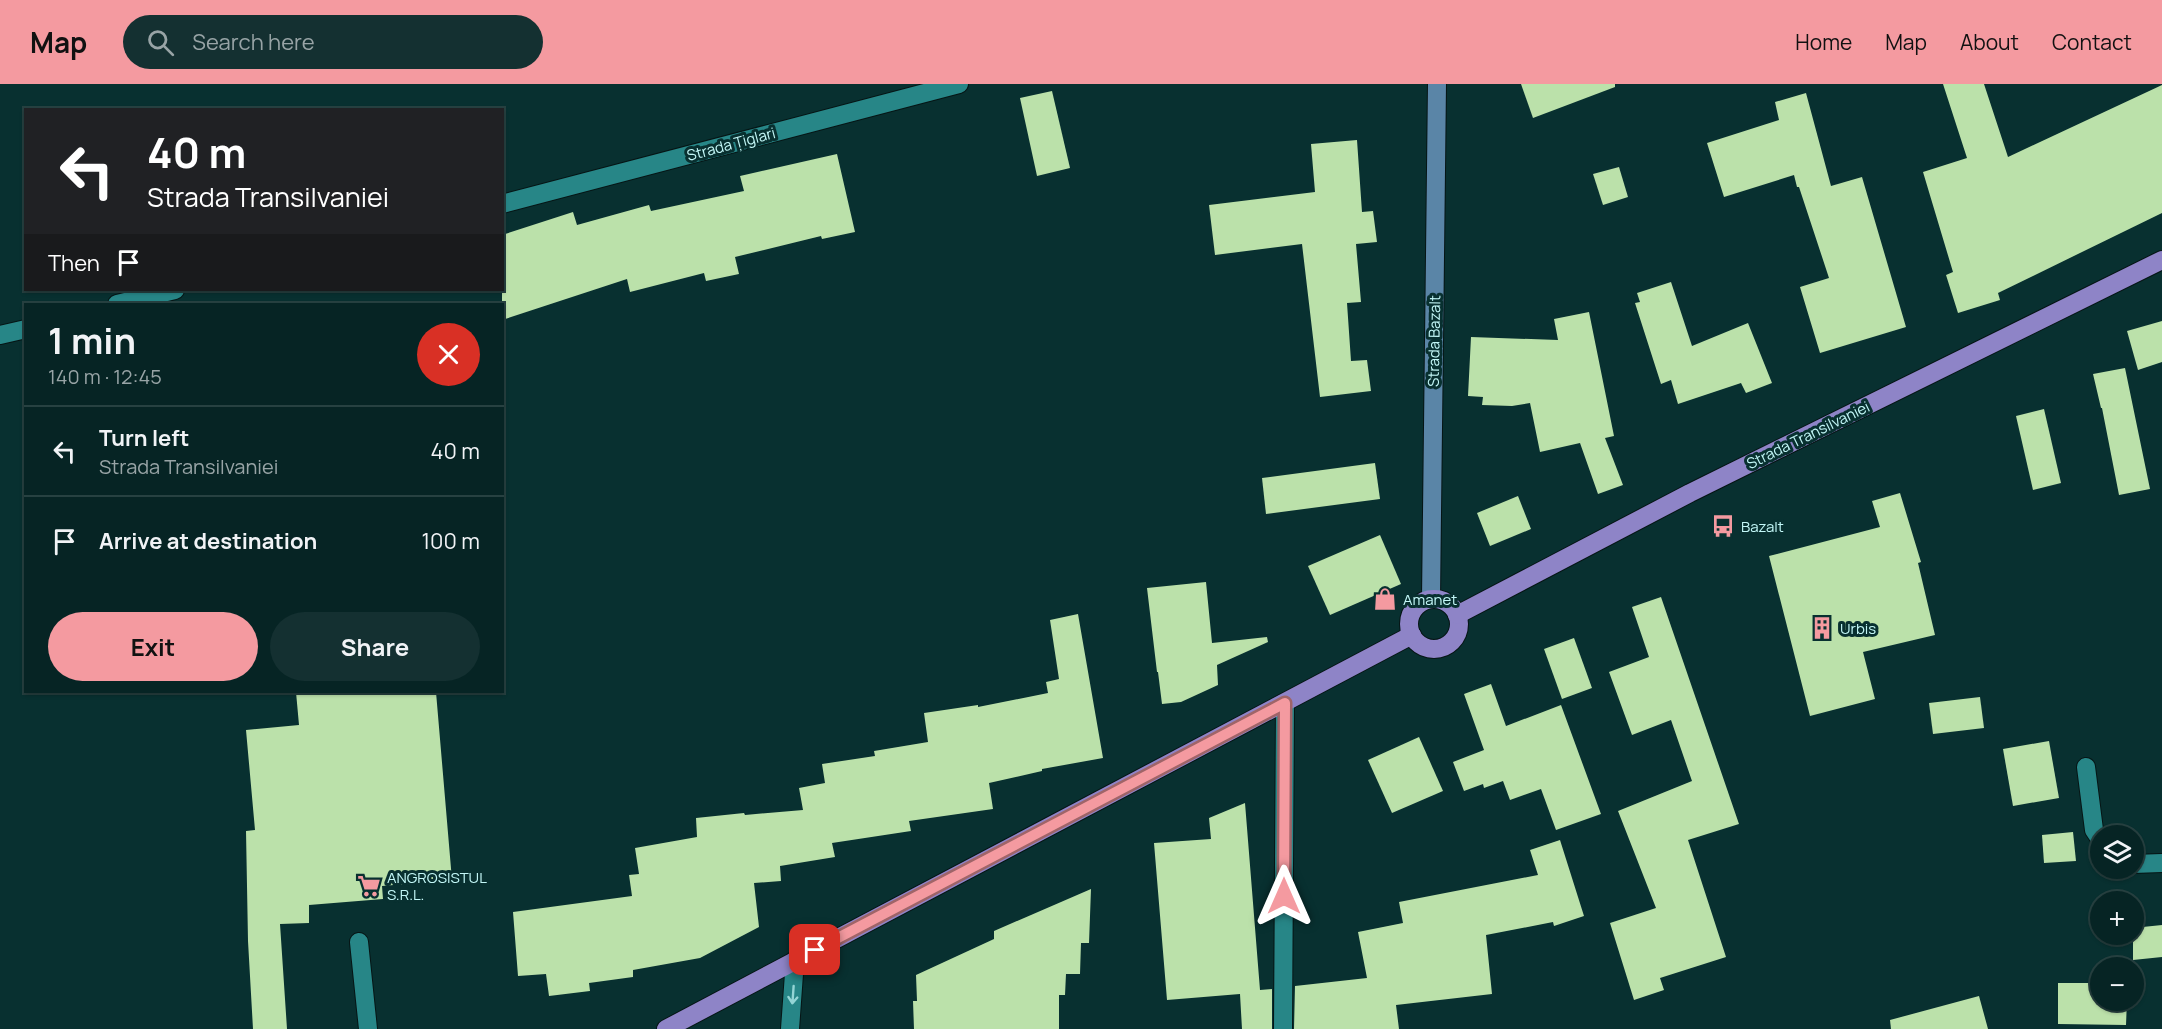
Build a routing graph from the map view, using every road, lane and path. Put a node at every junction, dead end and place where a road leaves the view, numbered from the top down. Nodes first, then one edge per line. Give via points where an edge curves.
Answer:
1 (959, 84) edge
2 (1437, 84) edge
3 (504, 203) edge
4 (2162, 260) edge
5 (171, 291) edge
6 (121, 303) edge
7 (24, 329) edge
8 (0, 335) edge
9 (1431, 599) junction
10 (1457, 615) junction
11 (1412, 635) junction
12 (1285, 703) junction
13 (2086, 766) dead end
14 (2093, 825) edge
15 (2162, 863) edge
16 (2144, 864) edge
17 (359, 942) dead end
18 (795, 960) junction
19 (368, 1029) edge
20 (666, 1029) edge
21 (790, 1029) edge
22 (1283, 1029) edge

1 - 3 street, Strada Țiglari
2 - 9 main road, Strada Bazalt
4 - 10 main road, Strada Transilvaniei via 1690,493
5 - 6 street
7 - 8 street
9 - 10 main road via 1447,602
9 - 11 main road via 1412,612
10 - 11 main road via 1454,638 1440,648 1423,646
11 - 12 main road
12 - 18 main road
12 - 22 street
13 - 14 street
15 - 16 street
17 - 19 street
18 - 20 main road
18 -> 21 street

